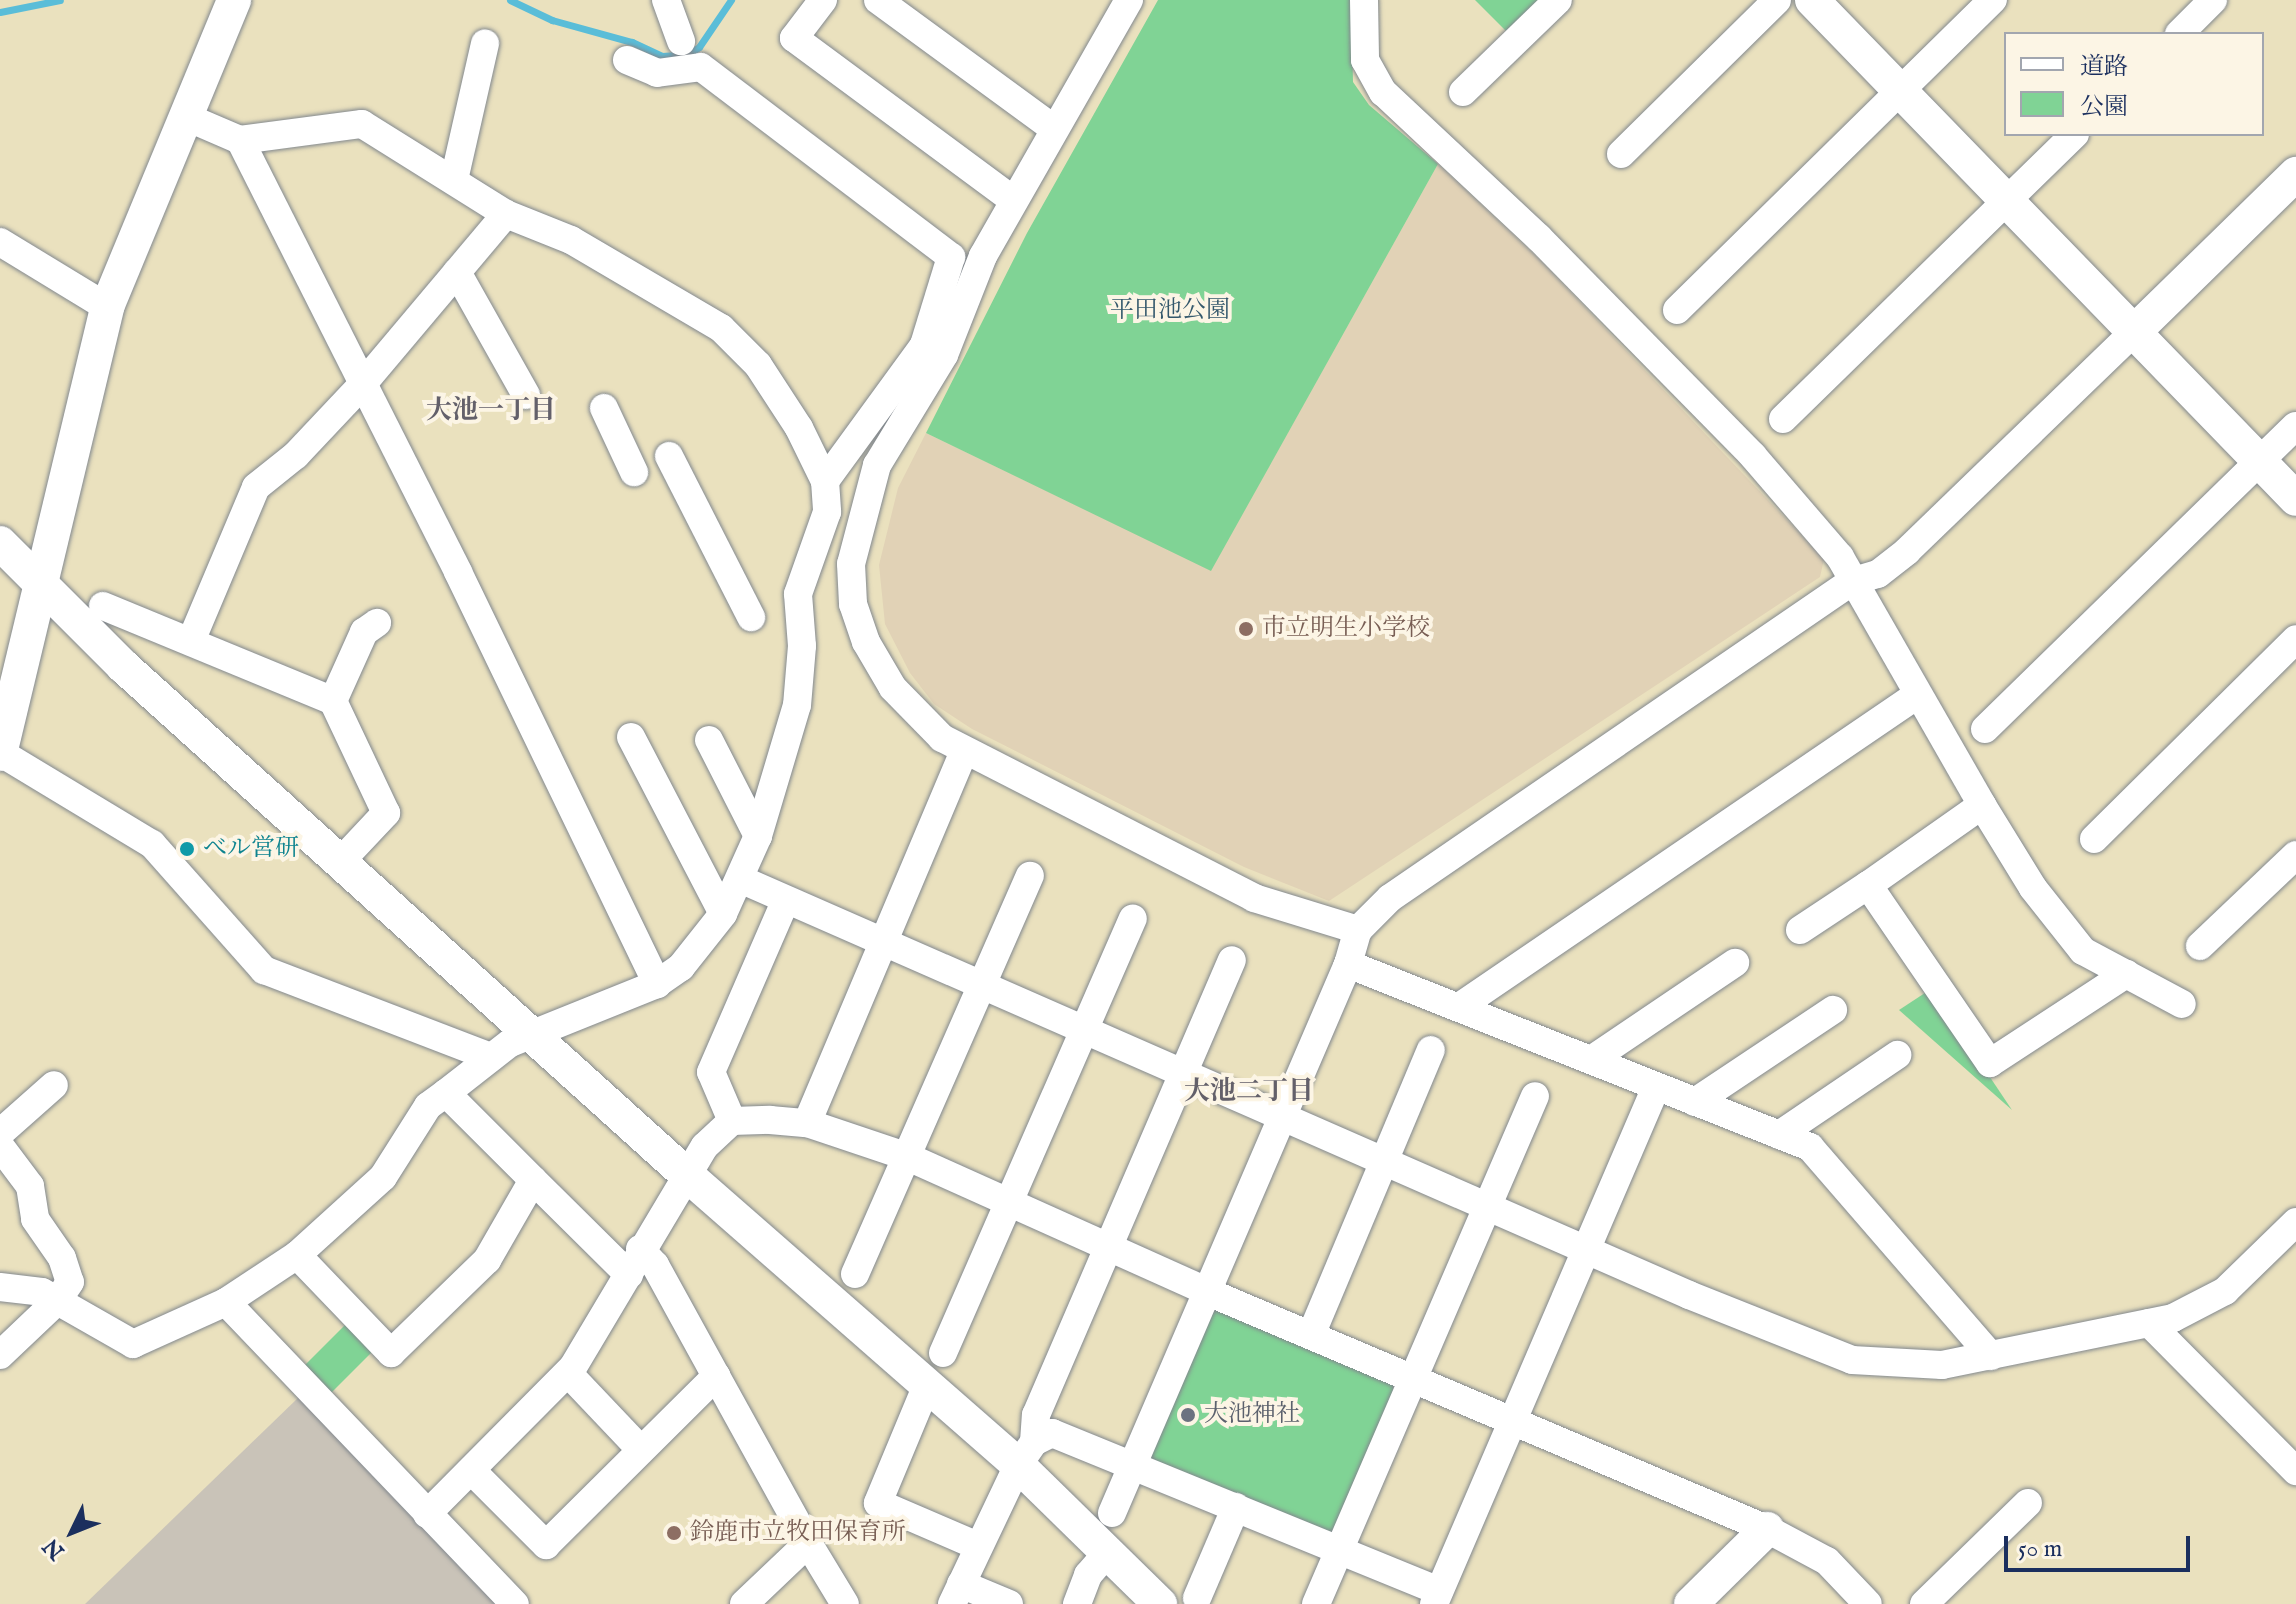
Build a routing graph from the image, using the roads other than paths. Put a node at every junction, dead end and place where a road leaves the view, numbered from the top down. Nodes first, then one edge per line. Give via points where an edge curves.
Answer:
1 (234, 0) edge
2 (666, 0) edge
3 (823, 0) edge
4 (878, 0) edge
5 (1129, 0) edge
6 (1364, 0) edge
7 (1558, 0) edge
8 (1777, 0) edge
9 (1812, 0) edge
10 (1993, 0) edge
11 (2213, 0) edge
12 (2181, 32) edge
13 (681, 41) dead end
14 (485, 43) dead end
15 (627, 60) dead end
16 (1900, 90) junction
17 (1463, 92) dead end
18 (184, 116) junction
19 (1054, 129) junction
20 (2073, 136) edge
21 (240, 140) junction
22 (1621, 154) dead end
23 (2296, 174) edge
24 (454, 180) junction
25 (1013, 200) junction
26 (2007, 201) junction
27 (506, 214) junction
28 (0, 242) edge
29 (457, 272) junction
30 (107, 307) junction
31 (1677, 310) dead end
32 (2133, 333) junction
33 (934, 350) junction
34 (361, 386) junction
35 (526, 395) dead end
36 (604, 408) dead end
37 (1783, 419) dead end
38 (2296, 426) edge
39 (669, 456) dead end
40 (2260, 462) junction
41 (634, 472) dead end
42 (825, 481) junction
43 (2296, 499) edge
44 (0, 543) edge
45 (41, 582) junction
46 (1851, 582) junction
47 (103, 606) dead end
48 (751, 617) dead end
49 (377, 623) dead end
50 (2296, 639) edge
51 (191, 641) junction
52 (1917, 695) junction
53 (333, 701) junction
54 (1985, 729) dead end
55 (631, 737) dead end
56 (709, 740) dead end
57 (964, 752) junction
58 (0, 753) edge
59 (1982, 805) junction
60 (758, 836) junction
61 (2094, 839) dead end
62 (2296, 855) edge
63 (341, 861) junction
64 (1030, 876) dead end
65 (740, 879) junction
66 (1868, 885) junction
67 (785, 902) junction
68 (723, 914) junction
69 (1133, 919) dead end
70 (1358, 930) junction
71 (1800, 930) dead end
72 (884, 943) junction
73 (2200, 946) dead end
74 (1232, 960) dead end
75 (1735, 963) dead end
76 (1348, 964) junction
77 (2126, 974) junction
78 (657, 984) junction
79 (982, 986) junction
80 (2182, 1004) dead end
81 (1459, 1007) junction
82 (1833, 1010) dead end
83 (1084, 1031) junction
84 (532, 1036) junction
85 (1431, 1050) dead end
86 (1897, 1055) dead end
87 (491, 1057) junction
88 (1591, 1060) junction
89 (1182, 1073) junction
90 (54, 1085) dead end
91 (1656, 1087) junction
92 (446, 1093) junction
93 (1535, 1096) dead end
94 (1695, 1102) junction
95 (1283, 1117) junction
96 (732, 1121) junction
97 (807, 1123) junction
98 (0, 1133) edge
99 (1779, 1135) junction
100 (0, 1146) edge
101 (908, 1157) junction
102 (1387, 1161) junction
103 (687, 1175) junction
104 (533, 1180) junction
105 (1009, 1203) junction
106 (1488, 1207) junction
107 (2296, 1222) edge
108 (1106, 1246) junction
109 (640, 1249) junction
110 (1588, 1249) junction
111 (297, 1255) junction
112 (855, 1274) dead end
113 (629, 1275) junction
114 (0, 1287) edge
115 (1208, 1292) junction
116 (58, 1300) junction
117 (226, 1302) junction
118 (2149, 1323) junction
119 (1311, 1335) junction
120 (943, 1353) dead end
121 (0, 1355) edge
122 (1991, 1356) junction
123 (568, 1373) junction
124 (716, 1376) junction
125 (1410, 1377) junction
126 (927, 1385) junction
127 (1516, 1421) junction
128 (640, 1449) junction
129 (1026, 1454) junction
130 (1133, 1464) junction
131 (472, 1471) junction
132 (2296, 1471) edge
133 (2028, 1503) dead end
134 (1236, 1507) junction
135 (1112, 1513) dead end
136 (427, 1514) junction
137 (1767, 1529) junction
138 (808, 1543) junction
139 (978, 1546) junction
140 (1339, 1550) junction
141 (1107, 1553) junction
142 (957, 1594) edge
143 (1197, 1598) dead end
144 (1436, 1598) edge
145 (515, 1604) edge
146 (744, 1604) edge
147 (845, 1604) edge
148 (1009, 1604) edge
149 (1077, 1604) edge
150 (1160, 1604) edge
151 (1316, 1604) edge
152 (1691, 1604) edge
153 (1868, 1604) edge
154 (1924, 1604) edge

1 - 18 street
2 - 13 street
3 - 25 street via 794,38
4 - 19 street
5 - 19 street
6 - 46 street via 1365,60 1383,92 1539,238 1753,456 1840,557
7 - 17 street
8 - 22 street
9 - 16 street
10 - 16 street
11 - 12 street
14 - 24 street
15 - 33 street via 657,73 701,67 951,257
16 - 26 street
16 - 31 street
18 - 21 street
18 - 30 street
19 - 25 street
20 - 26 street
21 - 24 street via 362,124
21 - 34 street
23 - 32 street
24 - 27 street
25 - 33 street
26 - 32 street
26 - 37 street
27 - 29 street
27 - 42 street via 571,240 721,328 766,376
28 - 30 street
29 - 34 street
29 - 35 street
30 - 45 street
32 - 40 street
32 - 46 street via 1907,551 1878,574
33 - 42 street
33 - 57 street via 877,465 861,514 852,585 858,622 893,688 934,731
34 - 51 street via 296,455 256,487
34 - 78 street via 458,572
36 - 41 street
38 - 40 street
39 - 48 street
40 - 43 street
40 - 54 street
42 - 60 street via 827,512 798,594 802,646 797,705
44 - 45 street
45 - 58 street
45 - 63 street via 123,666
46 - 52 street
46 - 70 street via 1390,898
47 - 51 street
49 - 53 street via 364,632
50 - 61 street
51 - 53 street
52 - 59 street
52 - 81 street
53 - 63 street via 386,813
55 - 68 street
56 - 60 street
57 - 70 street via 1254,898
57 - 72 street
58 - 87 street via 152,844 264,970
59 - 66 street
59 - 77 street via 2033,888 2083,951
60 - 65 street
62 - 73 street
63 - 84 street
64 - 79 street
65 - 67 street
65 - 68 street
66 - 71 street
66 - 77 street via 1990,1063
67 - 72 street
67 - 96 street via 711,1072
68 - 78 street via 681,967
69 - 83 street
70 - 76 street
72 - 79 street
72 - 97 street
74 - 89 street
75 - 88 street
76 - 81 street
76 - 95 street
77 - 80 street
78 - 84 street
79 - 83 street
79 - 101 street
81 - 88 street
82 - 94 street
83 - 89 street
83 - 105 street
84 - 87 street
84 - 103 street
85 - 102 street
86 - 99 street
87 - 92 street
88 - 91 street
89 - 95 street
89 - 108 street
90 - 98 street
91 - 94 street
91 - 110 street
92 - 104 street
92 - 111 street via 428,1106 383,1177
93 - 106 street
94 - 99 street
95 - 102 street
95 - 115 street
96 - 97 street
96 - 103 street via 705,1146
97 - 101 street
99 - 122 street via 1810,1147
100 - 116 street via 30,1186 35,1219 62,1258 70,1282
101 - 105 street
101 - 112 street
102 - 106 street
102 - 119 street
103 - 109 street
103 - 126 street
104 - 111 street via 487,1260 391,1353
104 - 113 street
105 - 108 street
105 - 120 street
106 - 110 street
106 - 125 street
107 - 118 street via 2225,1291 2173,1318
108 - 115 street
108 - 129 street via 1036,1415
109 - 113 street
109 - 124 street via 655,1265
110 - 122 street via 1852,1360 1913,1367
110 - 127 street
111 - 117 street
113 - 123 street
114 - 116 street via 42,1292
115 - 119 street
115 - 130 street
116 - 117 street via 133,1344
116 - 121 street
117 - 136 street
118 - 122 street
118 - 132 street
119 - 125 street
123 - 128 street
123 - 131 street
124 - 128 street
124 - 138 street
125 - 127 street
125 - 140 street
126 - 129 street
126 - 139 street via 878,1503
127 - 137 street
127 - 144 street
128 - 131 street via 546,1545
129 - 130 street via 1052,1433
129 - 139 street
129 - 141 street
130 - 134 street
130 - 135 street
131 - 136 street
133 - 154 street
134 - 140 street
134 - 143 street
136 - 145 street
137 - 152 street
137 - 153 street via 1827,1561
138 - 146 street
138 - 147 street
139 - 142 street
140 - 144 street
140 - 151 street
141 - 149 street via 1088,1575
141 - 150 street
142 - 148 street

